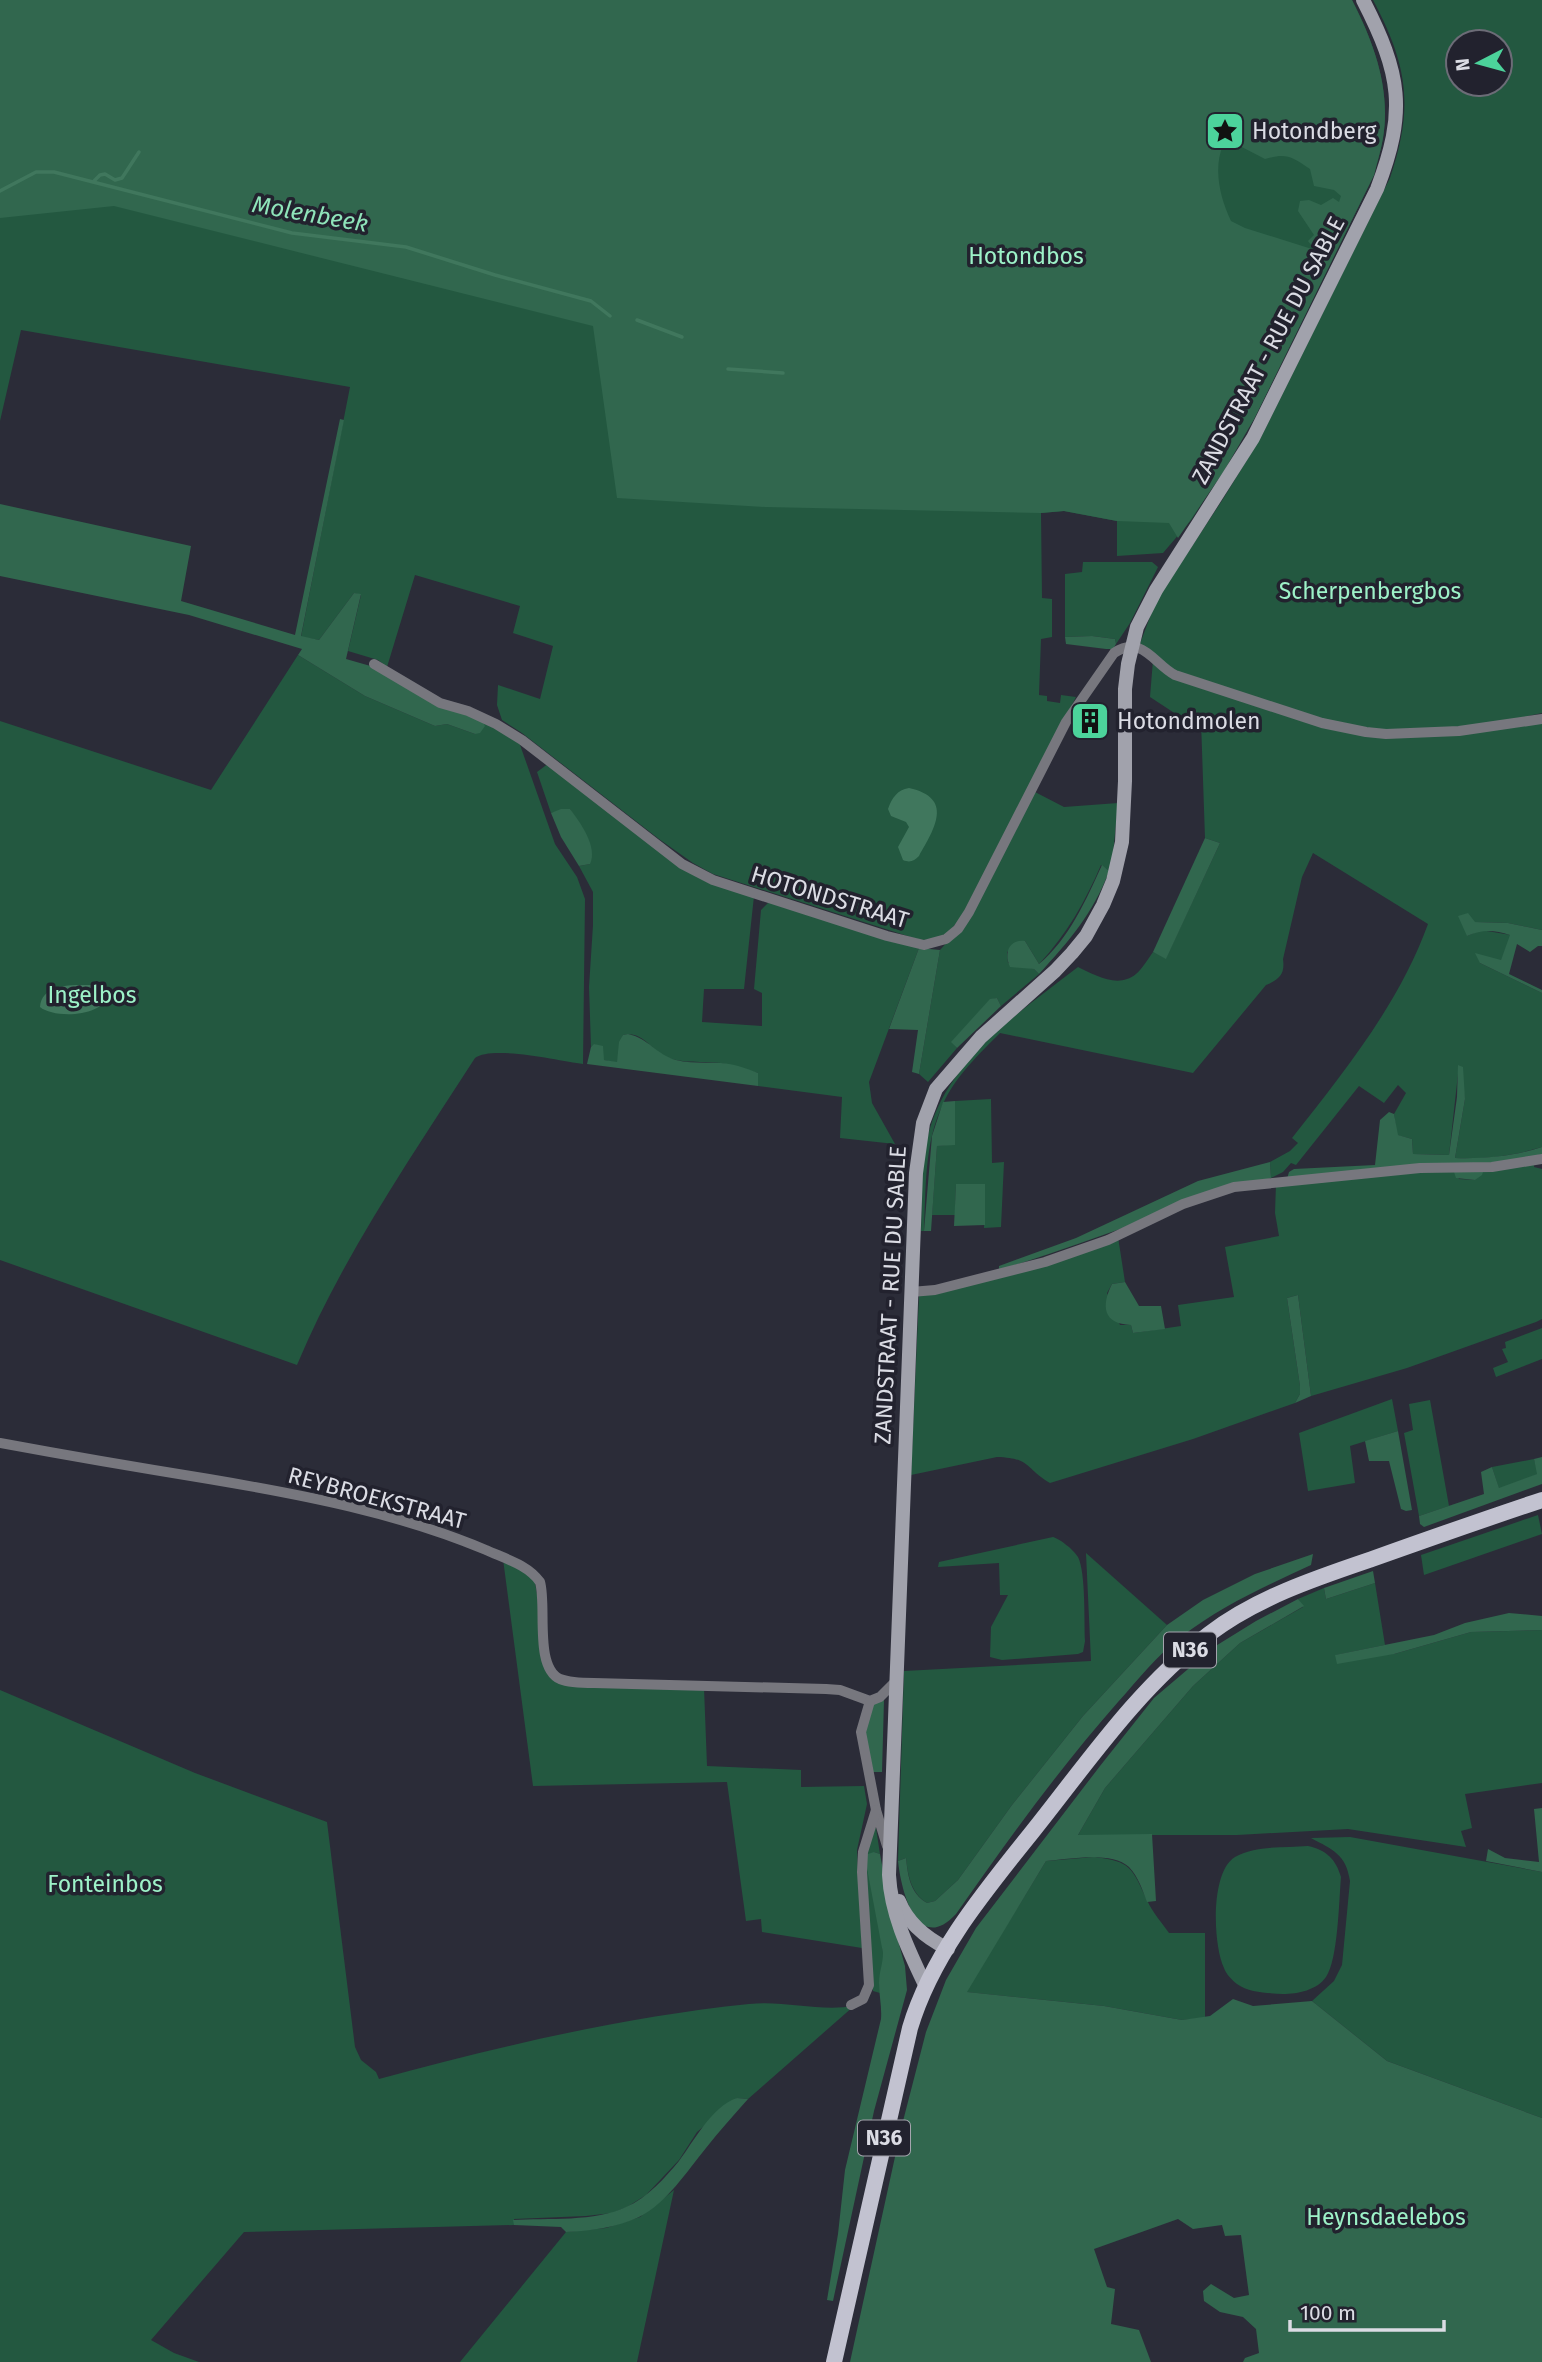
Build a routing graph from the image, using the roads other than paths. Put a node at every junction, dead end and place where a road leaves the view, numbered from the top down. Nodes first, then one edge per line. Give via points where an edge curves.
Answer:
1 (1363, 0) edge
2 (1137, 648) junction
3 (374, 664) dead end
4 (1542, 719) edge
5 (1542, 1159) edge
6 (911, 1292) junction
7 (0, 1443) edge
8 (1542, 1500) edge
9 (896, 1681) junction
10 (870, 1701) junction
11 (876, 1810) junction
12 (890, 1855) junction
13 (947, 1949) junction
14 (926, 1987) junction
15 (851, 2005) dead end
16 (834, 2362) edge

1 - 2 main road, ZANDSTRAAT - RUE DU SABLE via 1386,45 1395,87 1395,130 1388,160 1253,438 1152,597 1138,627
2 - 3 street, HOTONDSTRAAT via 1114,653 1066,722 958,929 946,939 924,945 713,880 682,864 522,740 468,711 440,703
2 - 4 street via 1175,675 1322,723 1366,732 1459,731
2 - 6 main road, ZANDSTRAAT - RUE DU SABLE via 1125,689 1122,842 1113,881 1092,925 1072,953 981,1037 936,1089 919,1144
5 - 6 street via 1234,1187 1052,1259 935,1290
6 - 9 main road, ZANDSTRAAT - RUE DU SABLE
7 - 10 street, REYBROEKSTRAAT via 324,1500 393,1517 474,1545 523,1566 540,1583 547,1662 561,1679 826,1689
8 - 13 main road, N36 via 1322,1576 1209,1634 1142,1694 1009,1862
9 - 10 street
9 - 12 main road, ZANDSTRAAT - RUE DU SABLE
10 - 11 street via 861,1732
11 - 12 street
11 - 15 street via 862,1872 869,1985 863,1999
12 - 13 main road, ZANDSTRAAT - RUE DU SABLE via 903,1910 930,1940
12 - 14 main road, ZANDSTRAAT - RUE DU SABLE via 895,1912
13 - 14 main road, N36
14 - 16 main road, N36 via 910,2028

